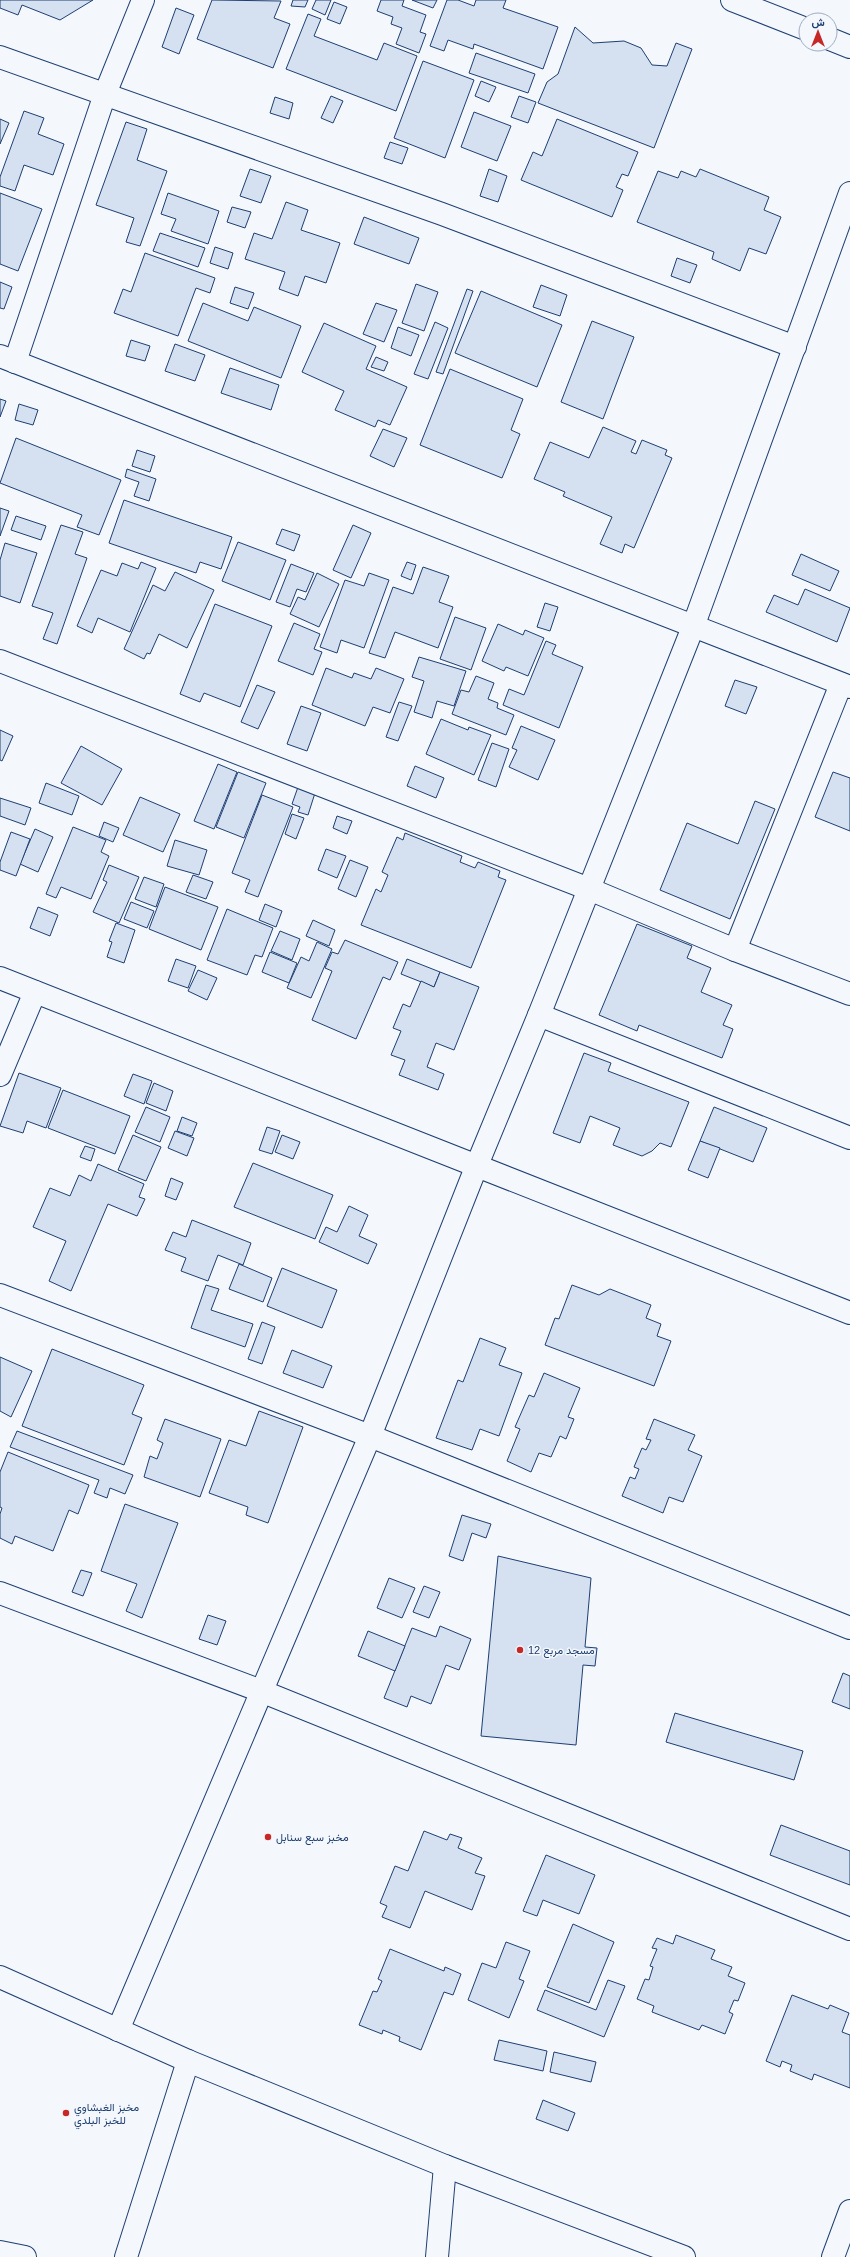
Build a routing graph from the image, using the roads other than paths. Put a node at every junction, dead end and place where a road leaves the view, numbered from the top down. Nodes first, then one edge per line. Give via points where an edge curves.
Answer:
1 (143, 0) edge
2 (732, 0) edge
3 (798, 26) edge
4 (838, 42) edge
5 (850, 47) edge
6 (0, 57) edge
7 (105, 94) junction
8 (850, 193) edge
9 (795, 347) junction
10 (8, 359) edge
11 (693, 627) junction
12 (0, 661) edge
13 (846, 685) edge
14 (589, 889) junction
15 (735, 950) junction
16 (0, 978) edge
17 (35, 992) junction
18 (850, 994) edge
19 (539, 1015) junction
20 (0, 1075) edge
21 (850, 1138) edge
22 (477, 1165) junction
23 (0, 1295) edge
24 (850, 1312) edge
25 (370, 1436) junction
26 (0, 1592) edge
27 (850, 1628) edge
28 (261, 1692) junction
29 (850, 1929) edge
30 (0, 1977) edge
31 (118, 2030) junction
32 (188, 2061) junction
33 (445, 2166) junction
34 (850, 2211) edge
35 (0, 2252) edge
36 (25, 2257) edge
37 (126, 2257) edge
38 (437, 2257) edge
39 (684, 2257) edge
40 (833, 2257) edge

1 - 7 street
2 - 3 street
4 - 5 street
6 - 7 street
7 - 9 street via 442,214
7 - 10 street
8 - 9 street
9 - 11 street
10 - 11 street
11 - 13 street
11 - 14 street
12 - 14 street
13 - 15 street
14 - 15 street
14 - 19 street
15 - 18 street
16 - 17 street
17 - 20 street
17 - 22 street
19 - 21 street
19 - 22 street
22 - 24 street
22 - 25 street
23 - 25 street
25 - 27 street
25 - 28 street
26 - 28 street
28 - 29 street
28 - 31 street
30 - 31 street
31 - 32 street
32 - 33 street
32 - 37 street
33 - 38 street
33 - 39 street
34 - 40 street
35 - 36 street

